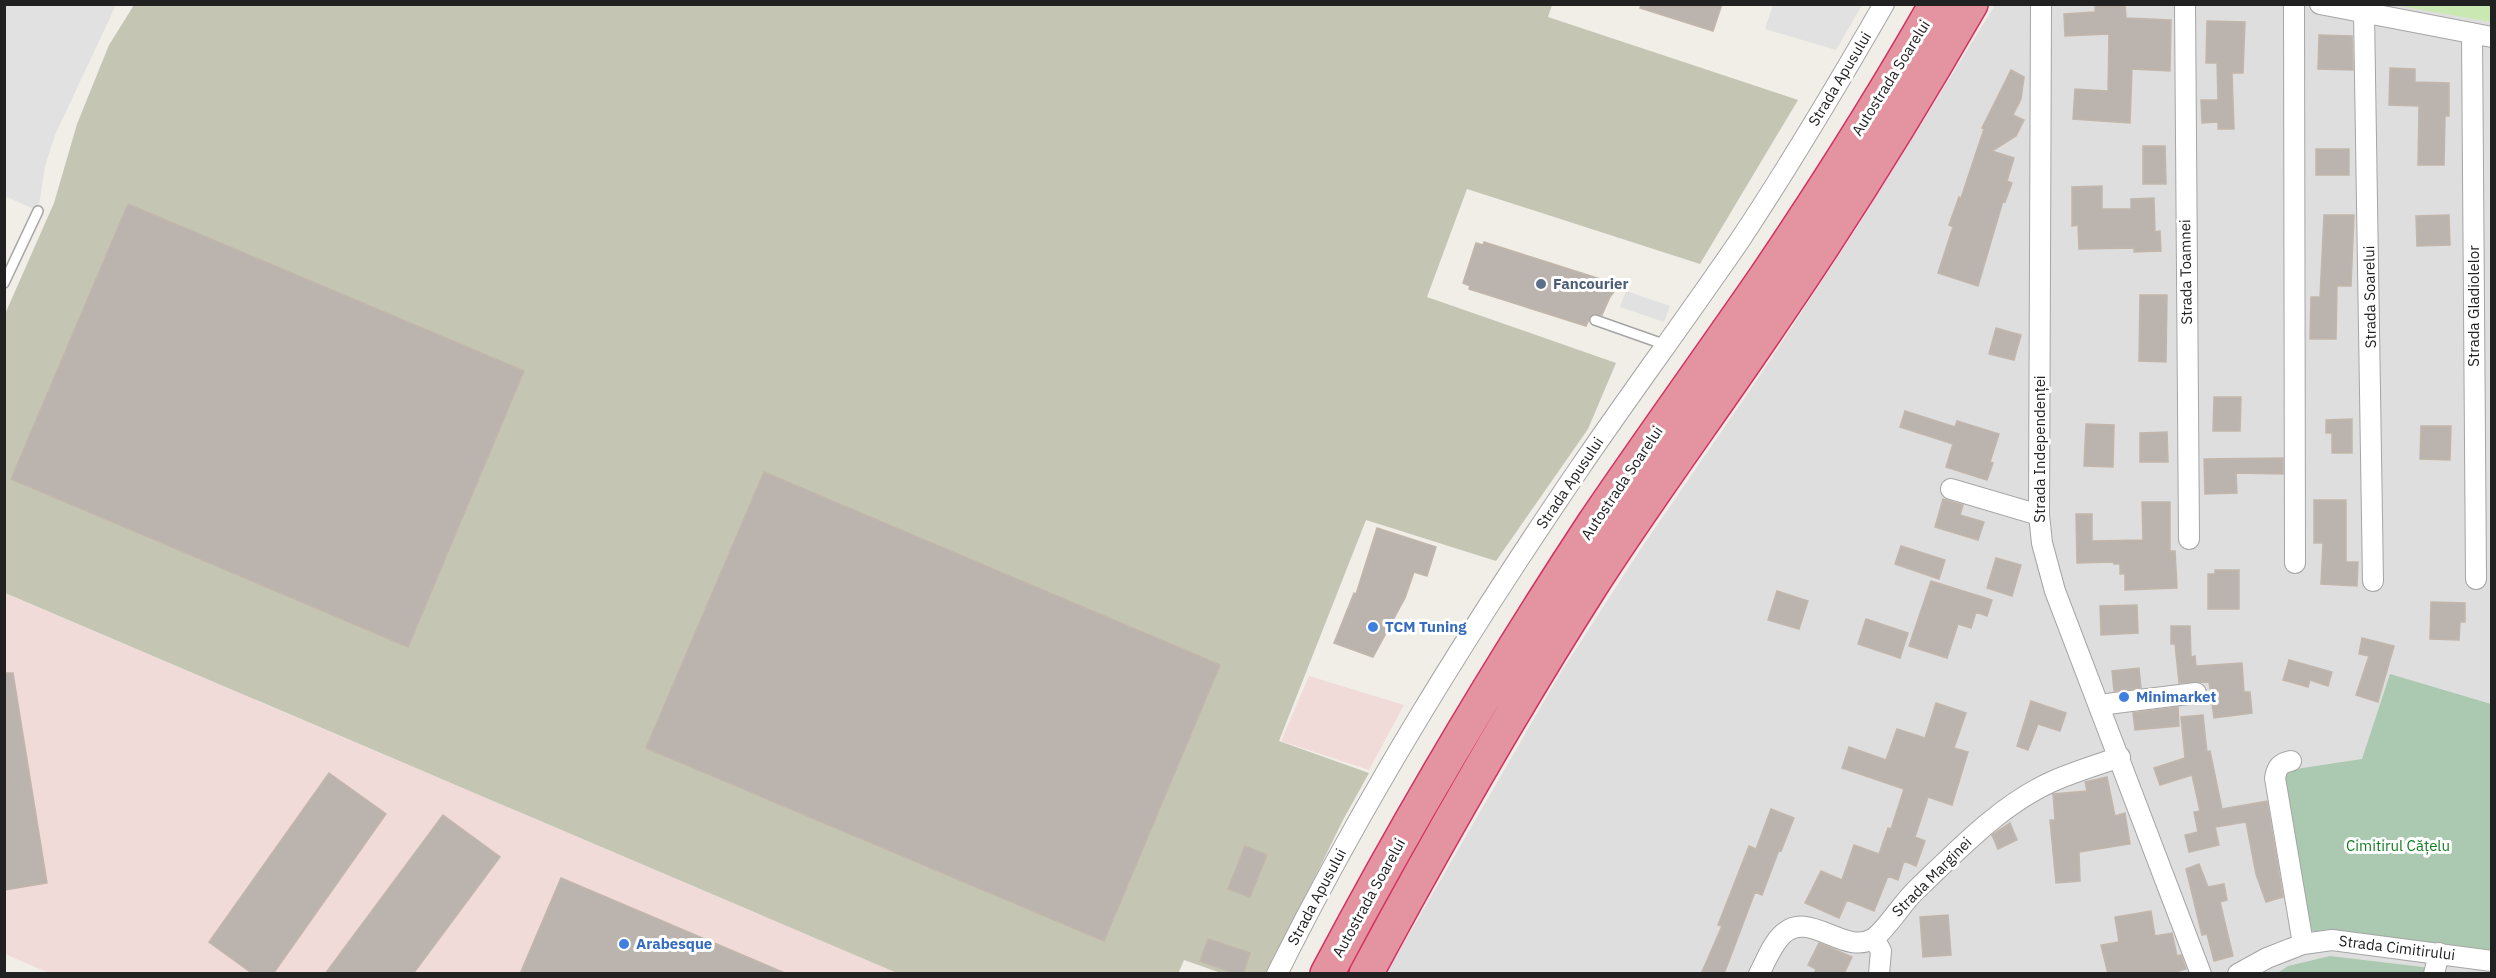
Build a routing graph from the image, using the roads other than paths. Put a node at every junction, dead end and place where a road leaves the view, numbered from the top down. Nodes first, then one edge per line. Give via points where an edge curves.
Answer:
1 (1884, 4) edge
2 (1936, 4) edge
3 (1971, 4) edge
4 (2041, 4) edge
5 (2185, 4) edge
6 (2294, 4) edge
7 (2320, 4) edge
8 (2364, 13) junction
9 (2482, 35) edge
10 (38, 211) dead end
11 (4, 283) edge
12 (1595, 320) dead end
13 (1666, 345) junction
14 (1951, 489) dead end
15 (2039, 515) junction
16 (2189, 539) dead end
17 (2295, 562) dead end
18 (2476, 579) dead end
19 (2373, 581) dead end
20 (2196, 693) dead end
21 (2099, 705) junction
22 (2120, 757) junction
23 (2291, 761) dead end
24 (1874, 938) junction
25 (2303, 944) junction
26 (2439, 953) junction
27 (2492, 961) edge
28 (1277, 974) edge
29 (1327, 974) edge
30 (1366, 974) edge
31 (1760, 974) edge
32 (1879, 974) edge
33 (2201, 974) edge
34 (2238, 974) edge
35 (2434, 974) edge

1 - 13 street, Strada Apusului via 1782,174
2 - 29 highway, Autostrada Soarelui via 1830,178 1630,470 1508,657
3 - 30 highway, Autostrada Soarelui via 1837,224 1656,487 1535,676 1469,786
4 - 15 street, Strada Independenței
5 - 16 street, Strada Toamnei
6 - 17 street
7 - 8 street
8 - 9 street
8 - 19 street, Strada Soarelui
9 - 18 street, Strada Gladiolelor
10 - 11 lane
12 - 13 lane
13 - 28 street, Strada Apusului via 1463,645 1338,856
14 - 15 street
15 - 21 street, Strada Independenței via 2048,569
20 - 21 street
21 - 22 street, Strada Independenței
22 - 24 street, Strada Marginei via 2050,782 2007,808 1913,892
22 - 33 street, Strada Independenței
23 - 25 street via 2277,767 2275,778
24 - 31 street via 1863,943 1851,942 1808,928 1790,929 1777,942
24 - 32 street via 1881,951
25 - 26 street, Strada Cimitirului via 2332,940
25 - 34 street, Strada Cimitirului
26 - 27 street, Strada Cimitirului
26 - 35 street

